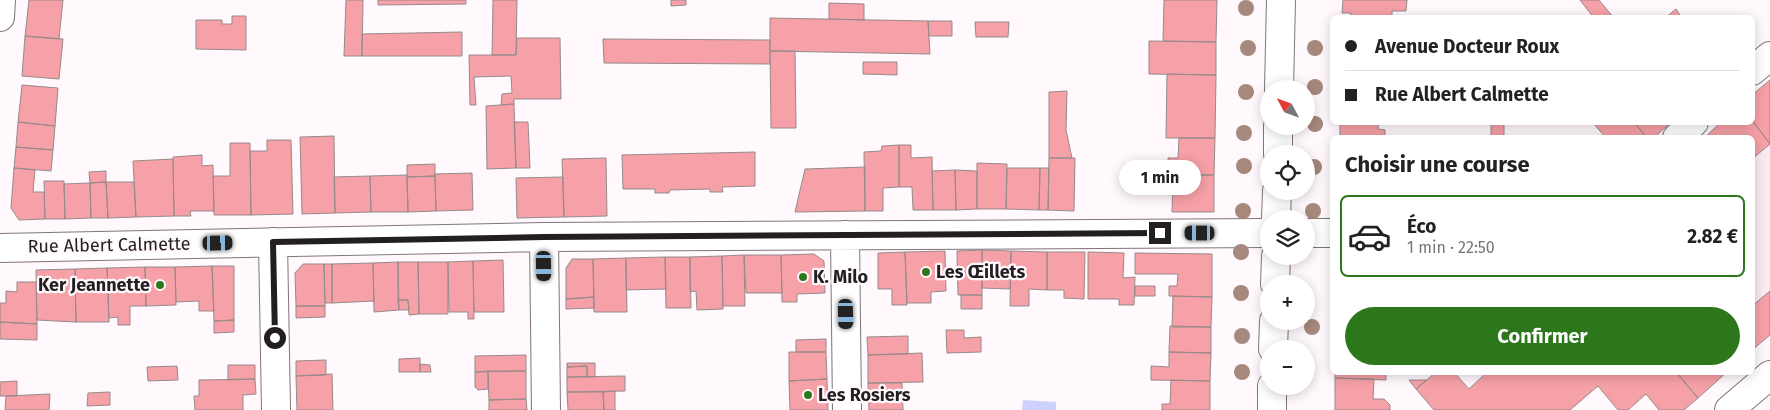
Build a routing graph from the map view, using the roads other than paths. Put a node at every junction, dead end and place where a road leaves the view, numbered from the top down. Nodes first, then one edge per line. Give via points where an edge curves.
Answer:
1 (2, 0) edge
2 (1281, 0) edge
3 (0, 17) edge
4 (1770, 56) edge
5 (1755, 68) edge
6 (1279, 80) edge
7 (1691, 125) edge
8 (1680, 135) edge
9 (1260, 233) edge
10 (1315, 233) edge
11 (1330, 233) edge
12 (844, 235) junction
13 (544, 237) junction
14 (273, 242) junction
15 (0, 248) edge
16 (1770, 375) edge
17 (1272, 395) edge
18 (276, 410) edge
19 (546, 410) edge
20 (847, 410) edge
21 (1272, 410) edge
22 (1729, 410) edge

1 - 3 street
2 - 6 street
4 - 5 street
7 - 8 street
9 - 12 street, Rue Albert Calmette
10 - 11 street
12 - 13 street, Rue Albert Calmette
12 - 20 street
13 - 14 street, Rue Albert Calmette
13 - 19 street
14 - 15 street, Rue Albert Calmette
14 - 18 street
16 - 22 street
17 - 21 street

